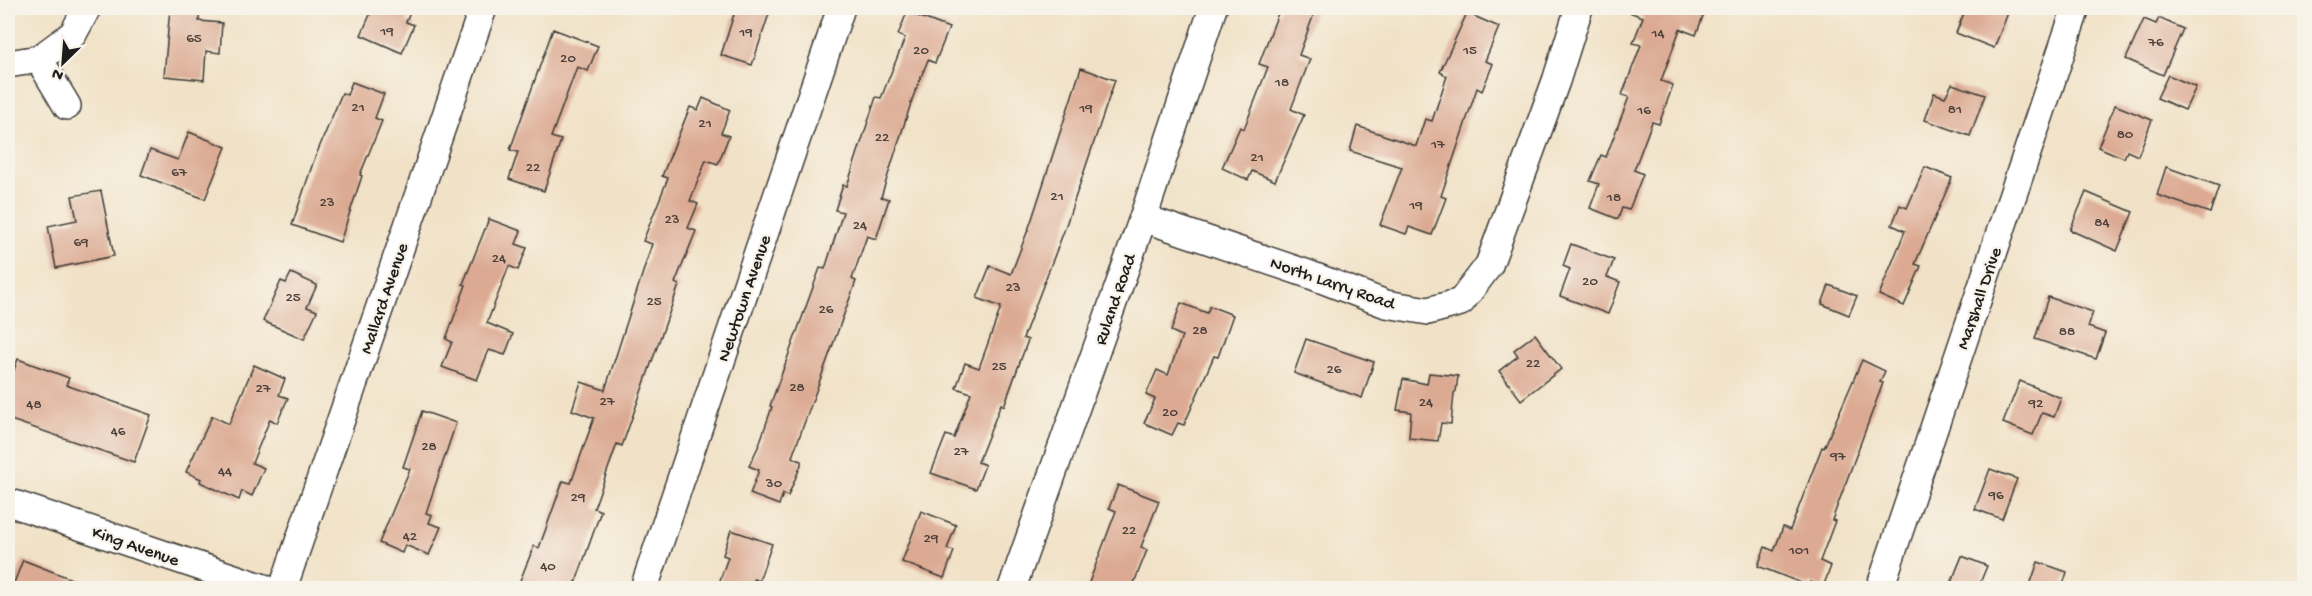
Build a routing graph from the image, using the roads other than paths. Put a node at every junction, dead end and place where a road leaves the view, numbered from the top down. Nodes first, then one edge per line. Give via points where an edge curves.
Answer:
1 (87, 8) edge
2 (483, 8) edge
3 (841, 8) edge
4 (1213, 8) edge
5 (1579, 8) edge
6 (2076, 8) edge
7 (39, 59) junction
8 (8, 64) edge
9 (67, 106) dead end
10 (1143, 218) junction
11 (8, 502) edge
12 (264, 588) edge
13 (283, 588) edge
14 (644, 588) edge
15 (1012, 588) edge
16 (1880, 588) edge

1 - 7 street via 73,34
2 - 13 street, Mallard Avenue
3 - 14 street, Newtown Avenue
4 - 10 street, Ruland Road
5 - 10 street, North Larry Road via 1489,265 1461,302 1428,311 1386,304
6 - 16 street, Marshall Drive
7 - 8 street
7 - 9 street
10 - 15 street, Ruland Road
11 - 12 street, King Avenue

